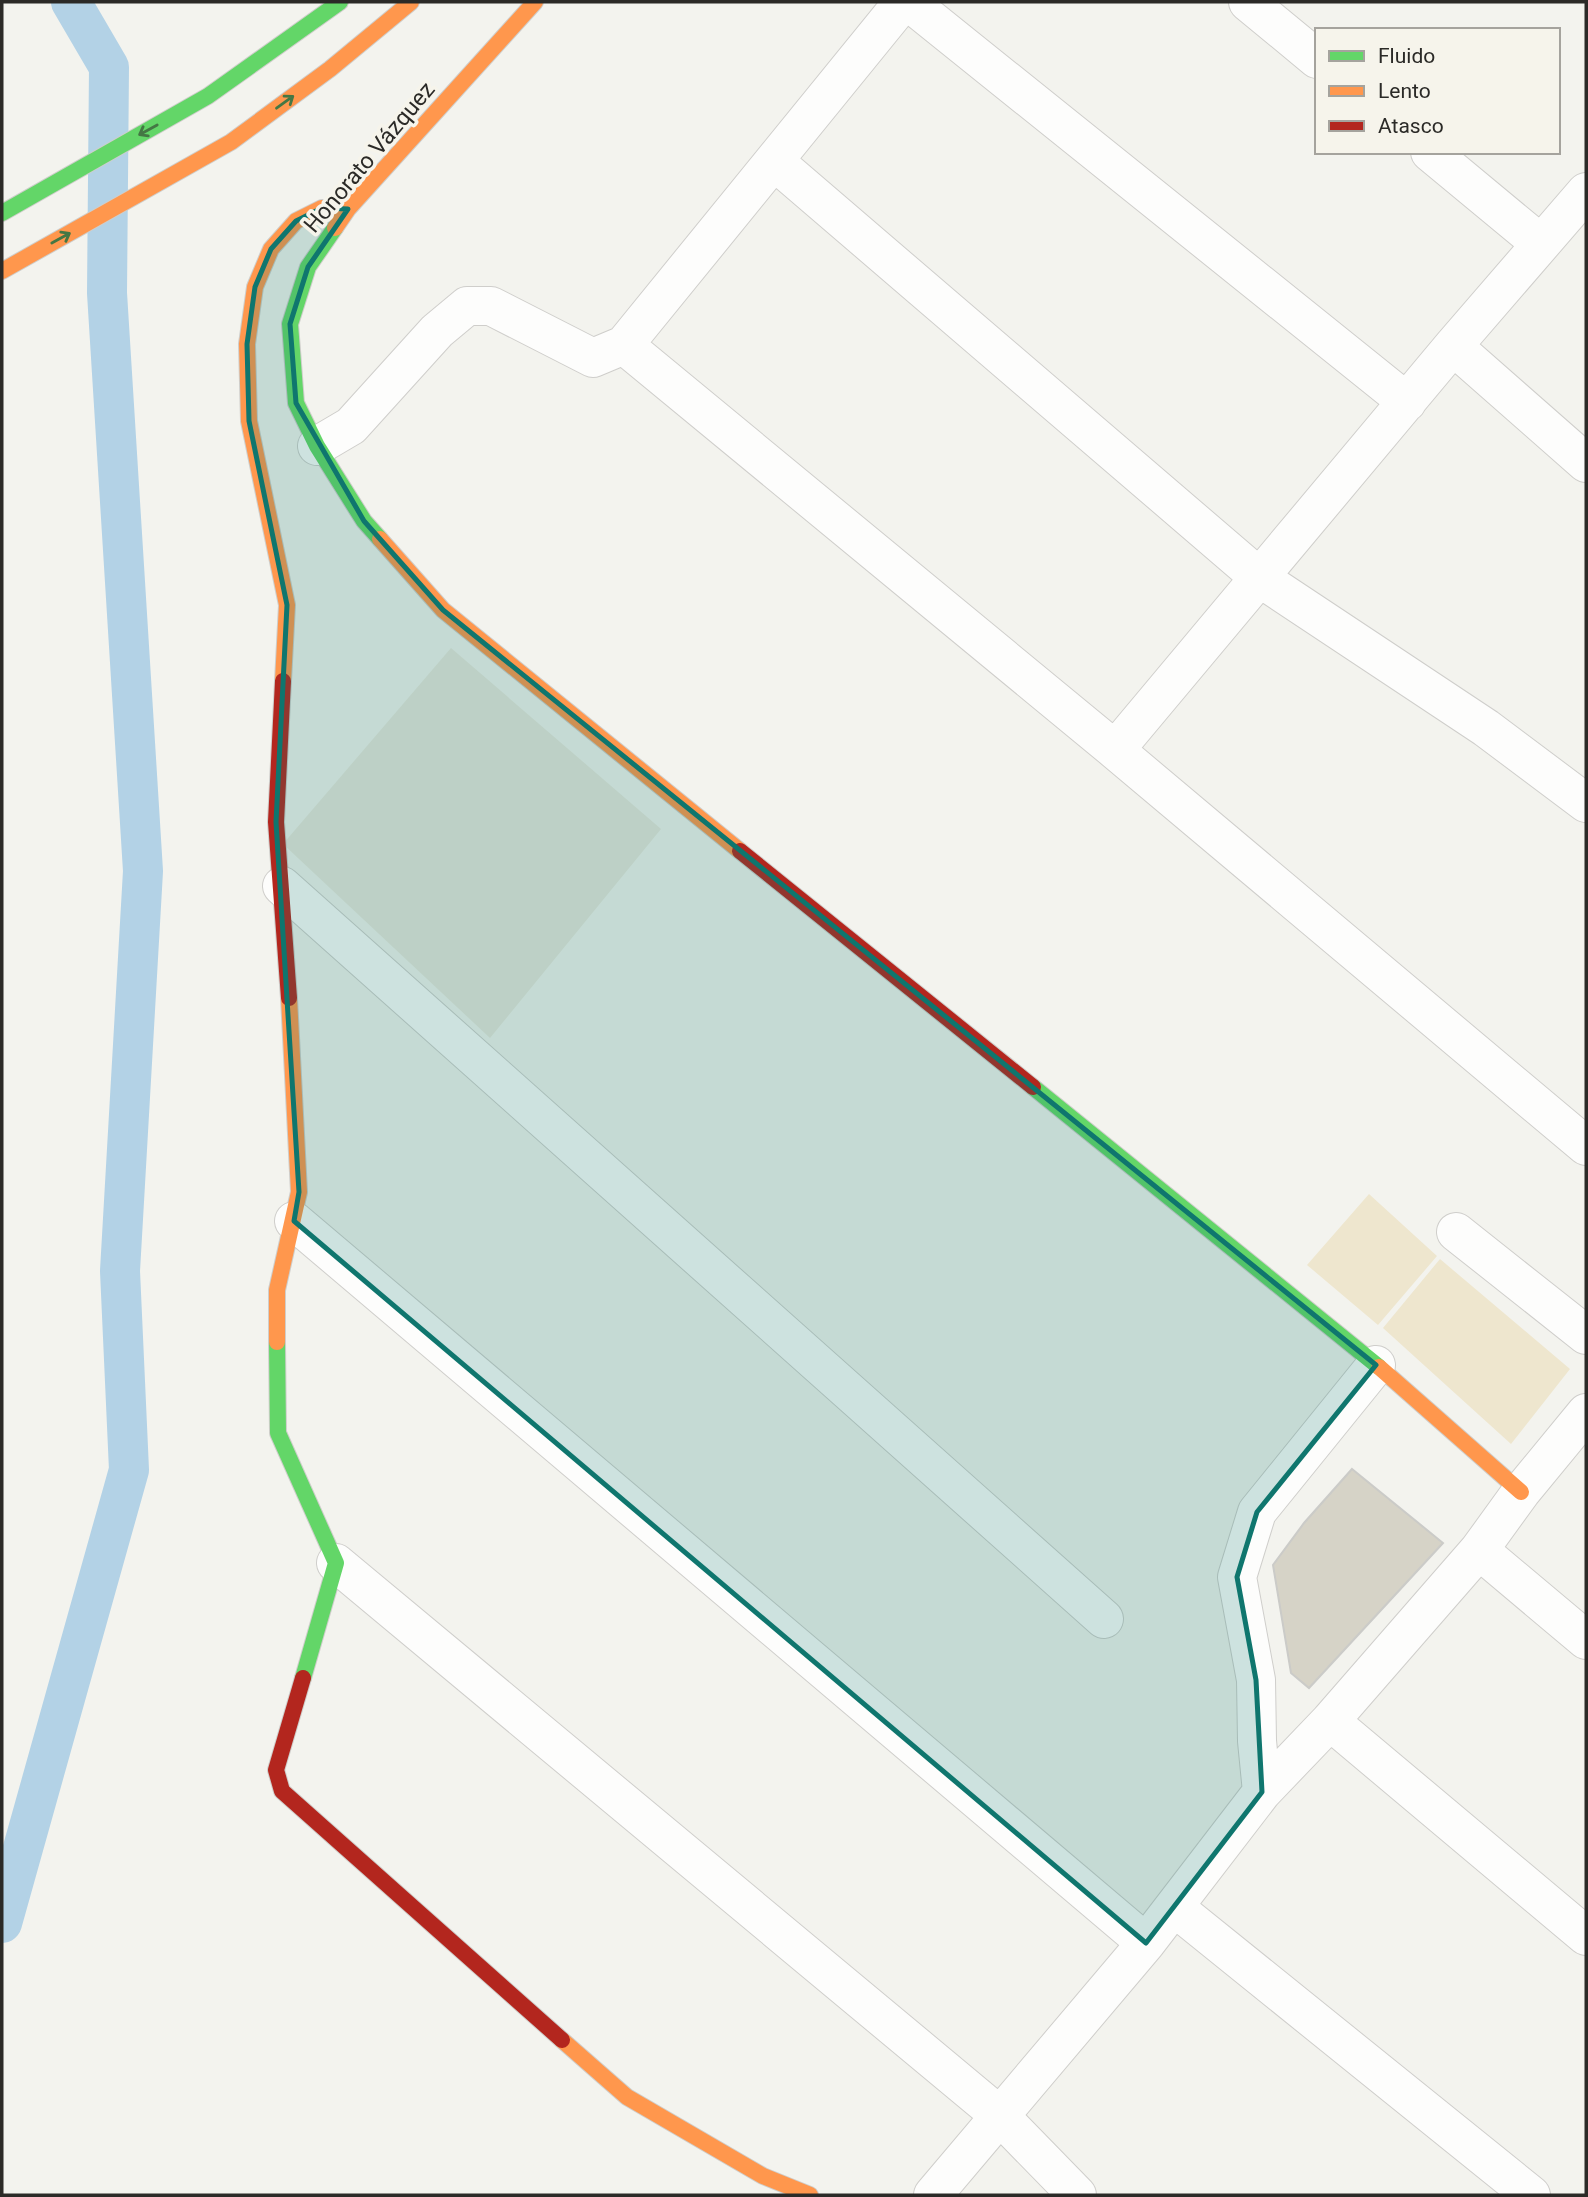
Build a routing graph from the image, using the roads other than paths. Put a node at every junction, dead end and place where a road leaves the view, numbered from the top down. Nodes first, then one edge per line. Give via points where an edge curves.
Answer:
1 (340, 2) edge
2 (411, 2) edge
3 (535, 2) edge
4 (903, 2) edge
5 (909, 2) edge
6 (1248, 2) edge
7 (1315, 57) edge
8 (1432, 154) edge
9 (774, 161) junction
10 (1584, 198) edge
11 (348, 209) junction
12 (2, 213) edge
13 (1541, 244) junction
14 (2, 271) edge
15 (624, 345) junction
16 (1453, 346) junction
17 (1407, 402) junction
18 (317, 446) junction
19 (1586, 463) edge
20 (1260, 578) junction
21 (1115, 750) junction
22 (1586, 803) edge
23 (282, 886) junction
24 (1586, 1146) edge
25 (295, 1220) junction
26 (1456, 1231) dead end
27 (1586, 1335) edge
28 (1376, 1365) junction
29 (1586, 1413) edge
30 (1521, 1492) junction
31 (1479, 1550) junction
32 (337, 1563) junction
33 (1104, 1619) dead end
34 (1586, 1640) edge
35 (1330, 1721) junction
36 (1262, 1792) junction
37 (1174, 1907) junction
38 (1586, 1936) edge
39 (1146, 1943) junction
40 (999, 2115) junction
41 (810, 2195) edge
42 (933, 2195) edge
43 (1077, 2195) edge
44 (1531, 2195) edge

1 -> 12 street via 208,96
14 -> 2 street via 230,142
3 - 11 street, Honorato Vázquez
4 - 9 street
5 - 17 street
6 - 7 street
8 - 13 street
9 - 15 street
9 - 20 street
10 - 13 street
11 - 18 street, Honorato Vázquez via 308,267 290,324 296,404
11 - 23 street via 322,208 296,221 271,250 255,287 247,344 249,421 287,605 276,822
13 - 16 street
15 - 18 street via 593,358 491,306 467,306 437,331 351,426
15 - 21 street
16 - 17 street
16 - 19 street
17 - 20 street
18 - 28 street, Honorato Vázquez via 364,521 443,610
20 - 21 street
20 - 22 street via 1486,727
21 - 24 street
23 - 25 street via 299,1192
23 - 33 street
25 - 32 street via 277,1290 278,1433
25 - 39 street
26 - 27 street
28 - 30 street, Honorato Vázquez
28 - 36 street via 1256,1512 1237,1577 1256,1680
29 - 30 street
30 - 31 street
31 - 34 street
31 - 35 street
32 - 40 street
32 - 41 street via 276,1770 282,1791 626,2097 763,2176
35 - 36 street
35 - 38 street
36 - 37 street
37 - 39 street
37 - 44 street
39 - 40 street
40 - 42 street
40 - 43 street

